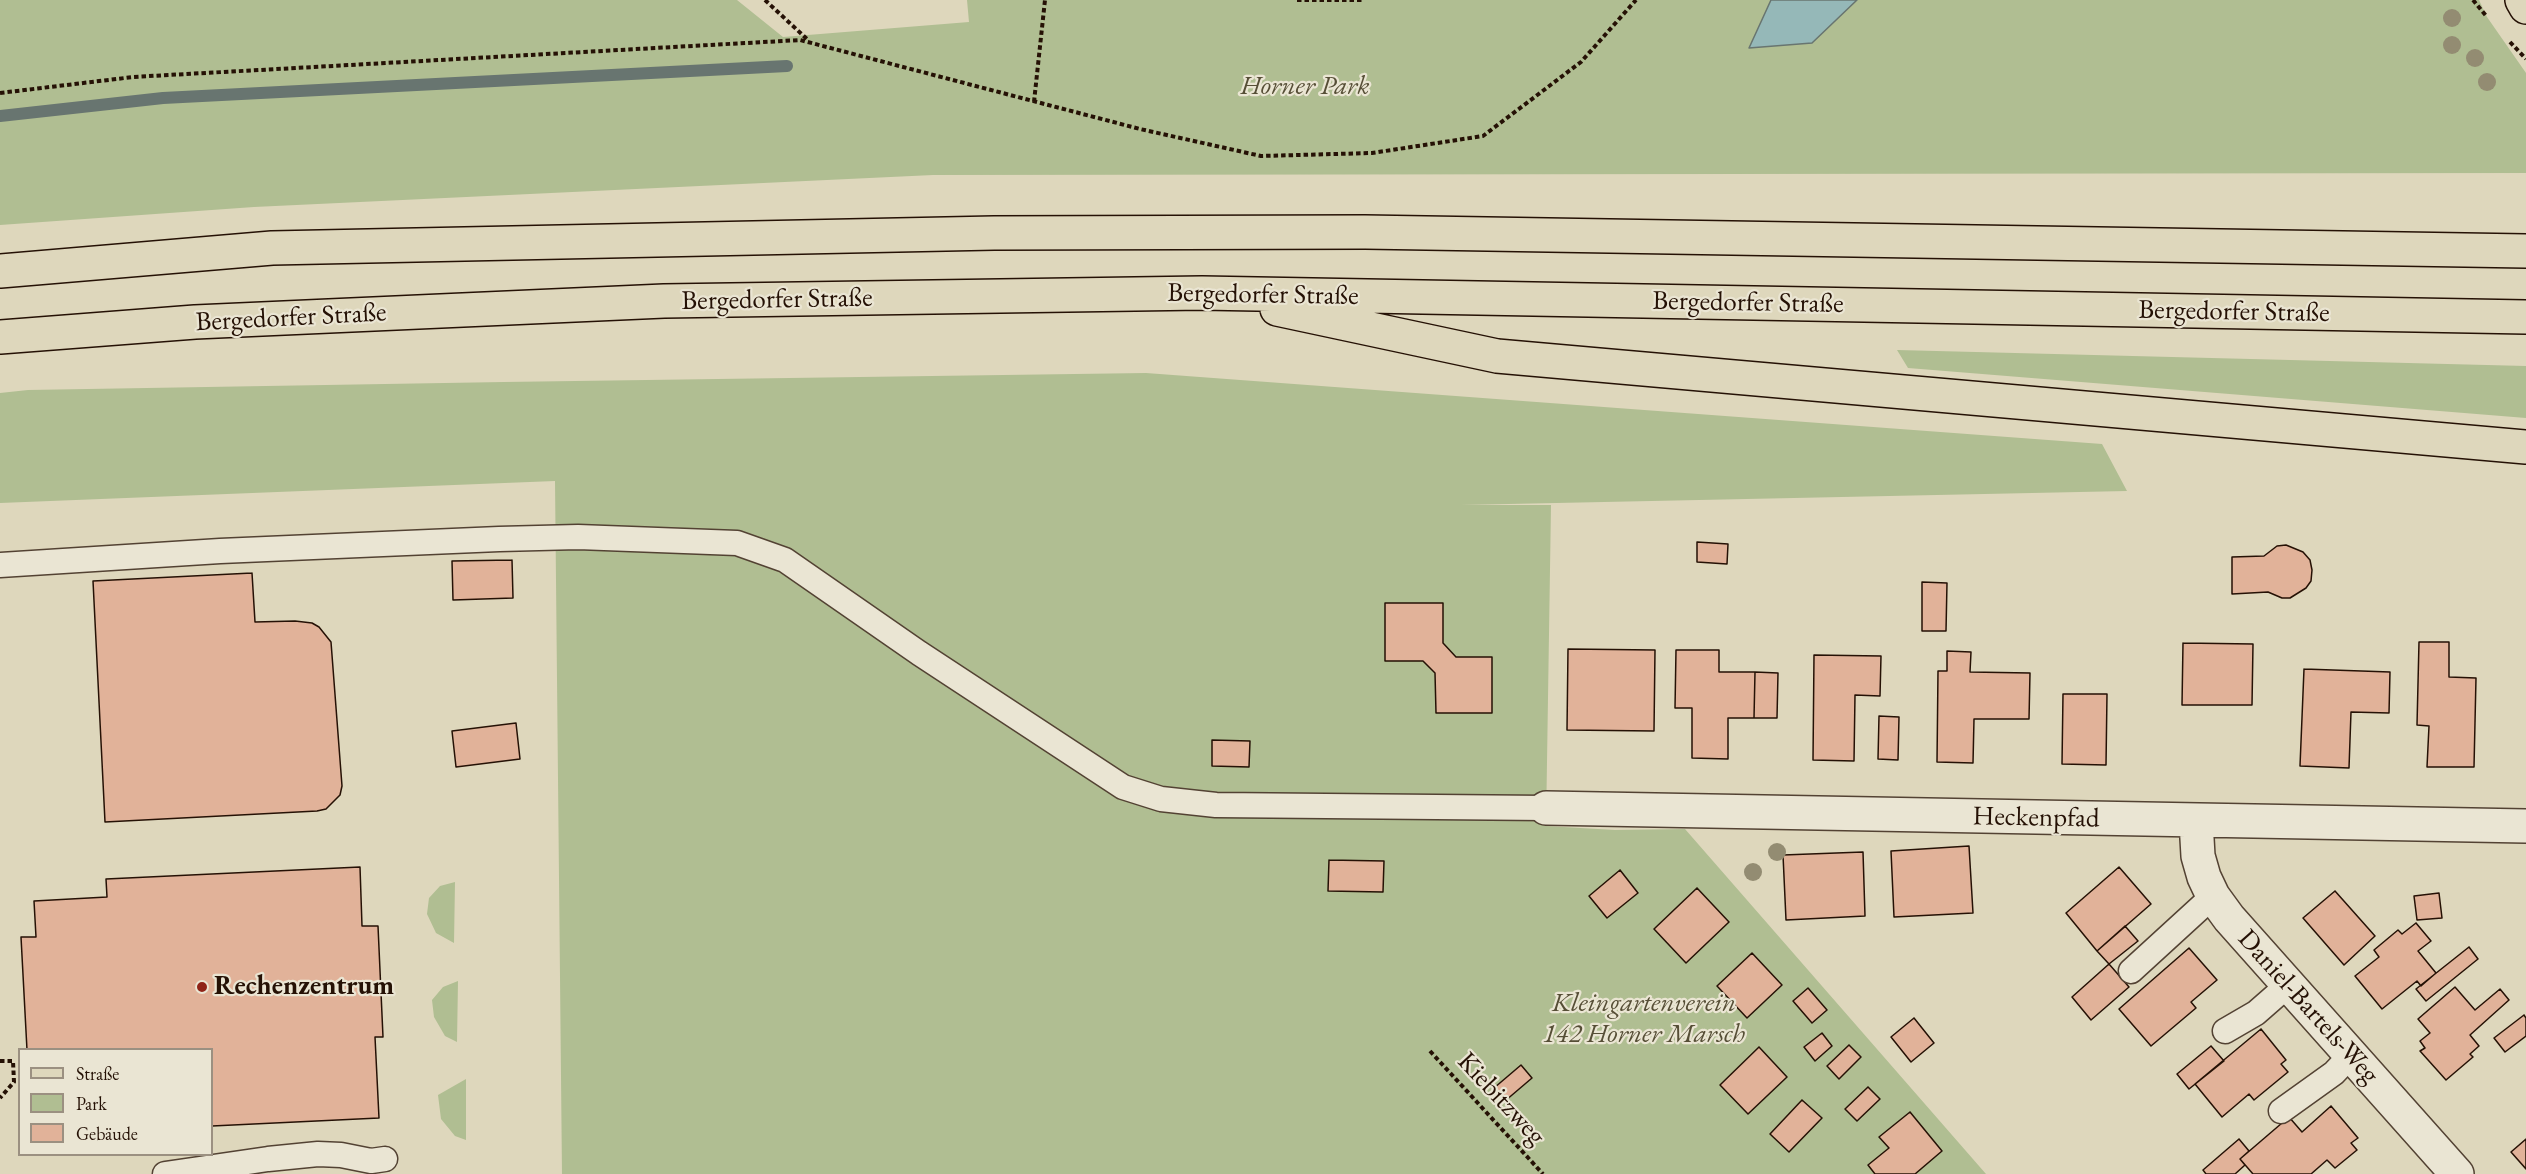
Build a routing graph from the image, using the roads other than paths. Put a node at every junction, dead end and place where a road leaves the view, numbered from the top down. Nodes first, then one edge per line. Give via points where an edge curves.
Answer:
1 (2522, 0) edge
2 (2526, 7) edge
3 (2526, 232) edge
4 (2451, 248) junction
5 (2526, 251) edge
6 (0, 271) edge
7 (1202, 294) junction
8 (2526, 317) edge
9 (0, 337) edge
10 (2450, 442) junction
11 (2526, 447) edge
12 (2526, 466) edge
13 (0, 565) edge
14 (1546, 808) joint
15 (2196, 821) junction
16 (2526, 826) edge
17 (2213, 896) junction
18 (2132, 971) dead end
19 (2288, 985) junction
20 (2225, 1031) dead end
21 (2351, 1055) junction
22 (2281, 1111) dead end
23 (385, 1159) dead end
24 (165, 1174) edge
25 (2457, 1174) edge

1 - 2 main road
3 - 4 main road
4 - 5 main road
4 - 6 main road via 1365,232 994,233 272,248
7 - 8 main road, Bergedorfer Straße
7 - 9 main road, Bergedorfer Straße via 664,302 195,322
7 - 10 main road via 1497,356
10 - 11 main road
10 - 12 main road
13 - 14 lane via 499,538 737,543 785,560 919,654 1123,787 1161,799 1216,805
14 - 15 street, Heckenpfad
15 - 16 street, Heckenpfad
15 - 17 street, Daniel-Bartels-Weg via 2198,856
17 - 18 lane
17 - 19 street, Daniel-Bartels-Weg
19 - 20 lane via 2256,1013
19 - 21 street, Daniel-Bartels-Weg
21 - 22 lane via 2334,1073
21 - 25 street, Daniel-Bartels-Weg
23 - 24 lane via 371,1161 318,1154

